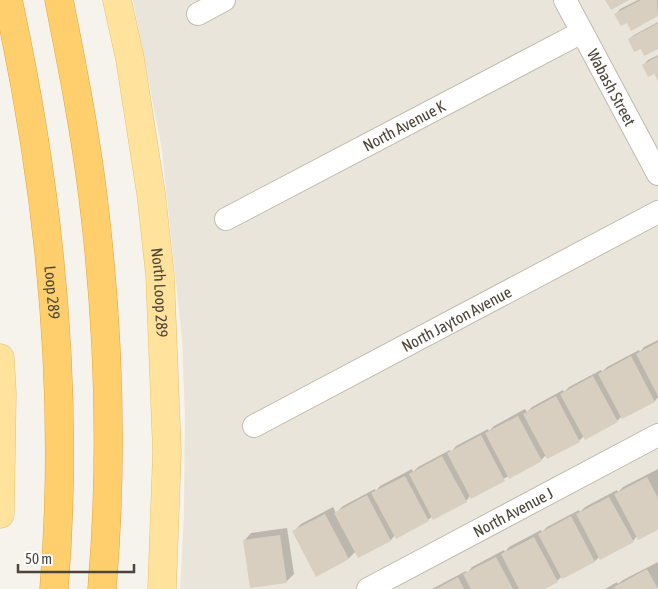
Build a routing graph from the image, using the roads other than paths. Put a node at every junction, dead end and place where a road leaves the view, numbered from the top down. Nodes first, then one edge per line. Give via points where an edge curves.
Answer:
1 (8, 0) edge
2 (58, 0) edge
3 (117, 0) edge
4 (224, 0) edge
5 (565, 0) edge
6 (198, 14) dead end
7 (582, 32) junction
8 (658, 174) edge
9 (658, 212) edge
10 (226, 220) dead end
11 (0, 358) edge
12 (254, 426) dead end
13 (658, 435) edge
14 (0, 503) edge
15 (0, 514) edge
16 (54, 589) edge
17 (102, 589) edge
18 (162, 589) edge
19 (368, 589) edge

1 - 16 highway, Loop 289 via 23,67 40,175 57,346 59,500
2 - 17 highway via 93,197 107,361 106,540
3 - 18 main road, North Loop 289 via 144,145 160,275 167,452
4 - 6 street
5 - 7 street, Wabash Street
7 - 8 street, Wabash Street
7 - 10 street, North Avenue K
9 - 12 street, North Jayton Avenue
11 - 14 main road
13 - 19 street, North Avenue J
14 - 15 main road

